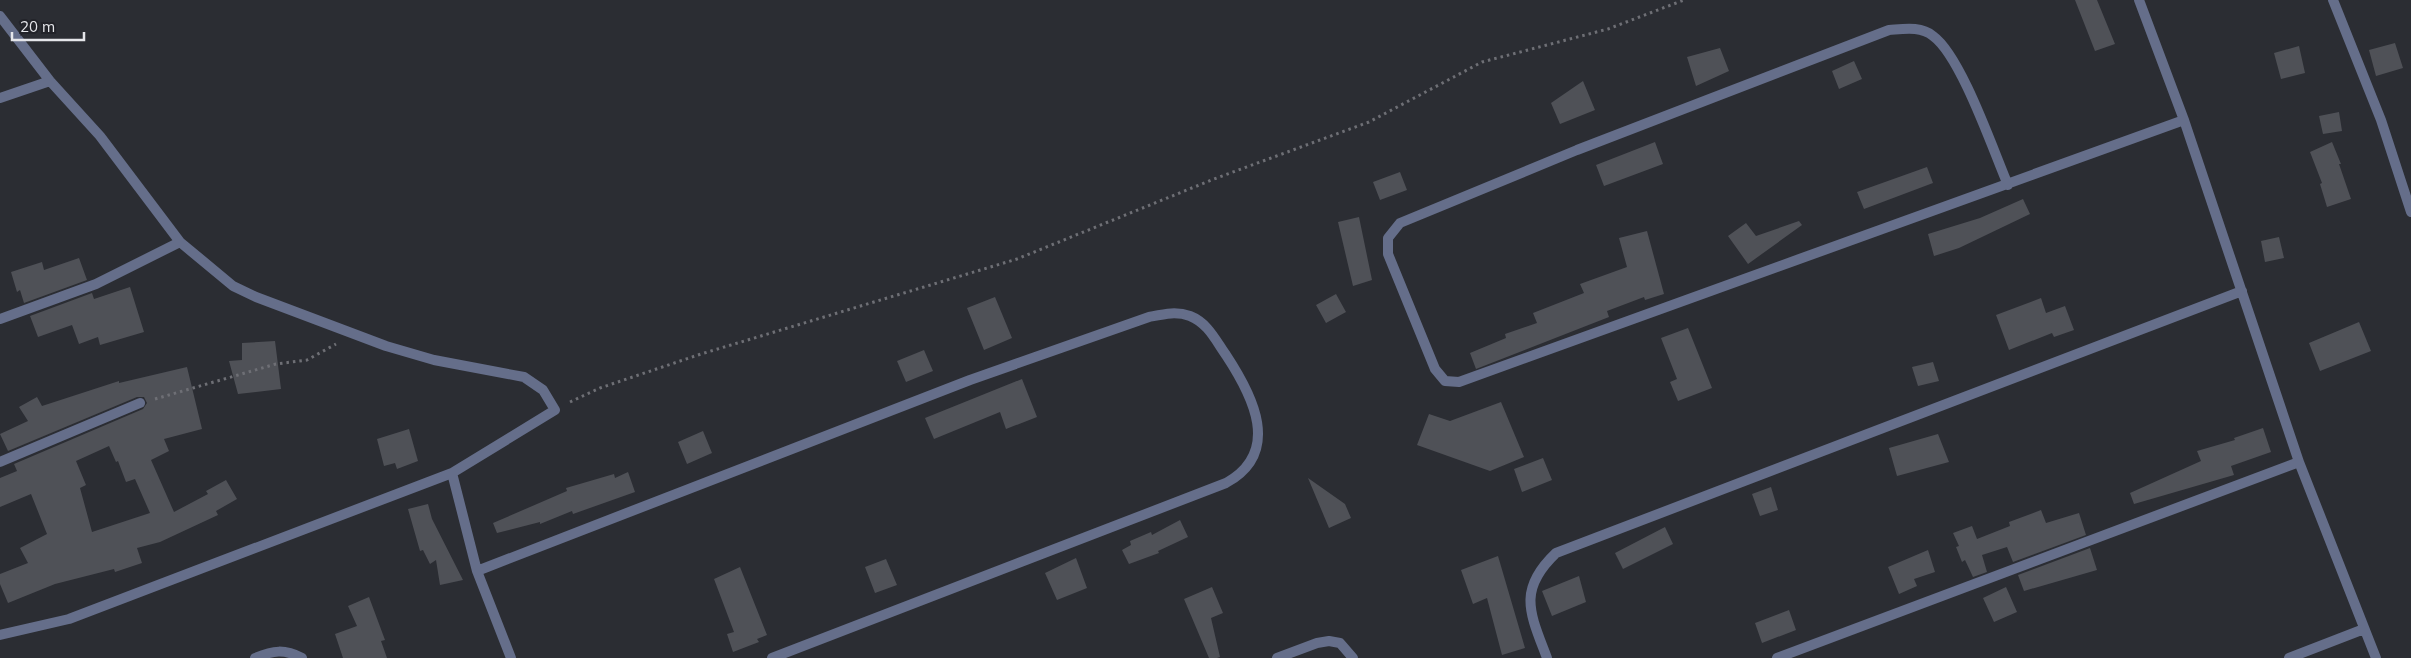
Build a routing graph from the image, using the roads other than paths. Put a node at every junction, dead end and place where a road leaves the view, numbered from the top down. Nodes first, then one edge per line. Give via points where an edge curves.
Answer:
1 (2139, 0) edge
2 (2333, 0) edge
3 (0, 16) edge
4 (50, 81) junction
5 (0, 98) edge
6 (2184, 120) junction
7 (2008, 185) junction
8 (2411, 212) edge
9 (180, 242) junction
10 (2242, 291) junction
11 (0, 319) edge
12 (140, 403) road end
13 (0, 462) edge
14 (2300, 462) junction
15 (452, 473) junction
16 (477, 571) junction
17 (2364, 629) junction
18 (0, 635) edge
19 (255, 658) edge
20 (302, 658) edge
21 (511, 658) edge
22 (772, 658) edge
23 (1277, 658) edge
24 (1353, 658) edge
25 (1547, 658) edge
26 (1777, 658) edge
27 (2289, 658) edge
28 (2376, 658) edge

1 - 6 street
2 - 8 street via 2381,120
3 - 4 street
4 - 5 street
4 - 9 street via 100,136
6 - 7 street
6 - 10 street
7 - 7 street via 1453,383 1440,378 1435,369 1388,254 1388,238 1400,223 1578,150 1889,30 1915,29 1932,35 1947,50 1959,69
9 - 11 street via 96,284
9 - 15 street via 233,286 256,297 343,332 434,360 524,377 543,390 555,410
10 - 14 street
10 - 25 street via 1556,553 1541,567 1532,583 1528,600
12 - 13 street
14 - 17 street
14 - 26 street
15 - 16 street
15 - 18 street via 68,620
16 - 21 street
16 - 22 street via 970,380 1149,317 1174,312 1192,316 1207,327 1240,377 1253,406 1259,438 1257,450 1240,475
17 - 27 street
17 - 28 street
19 - 20 street via 270,651 286,650
23 - 24 street via 1328,641 1340,643

